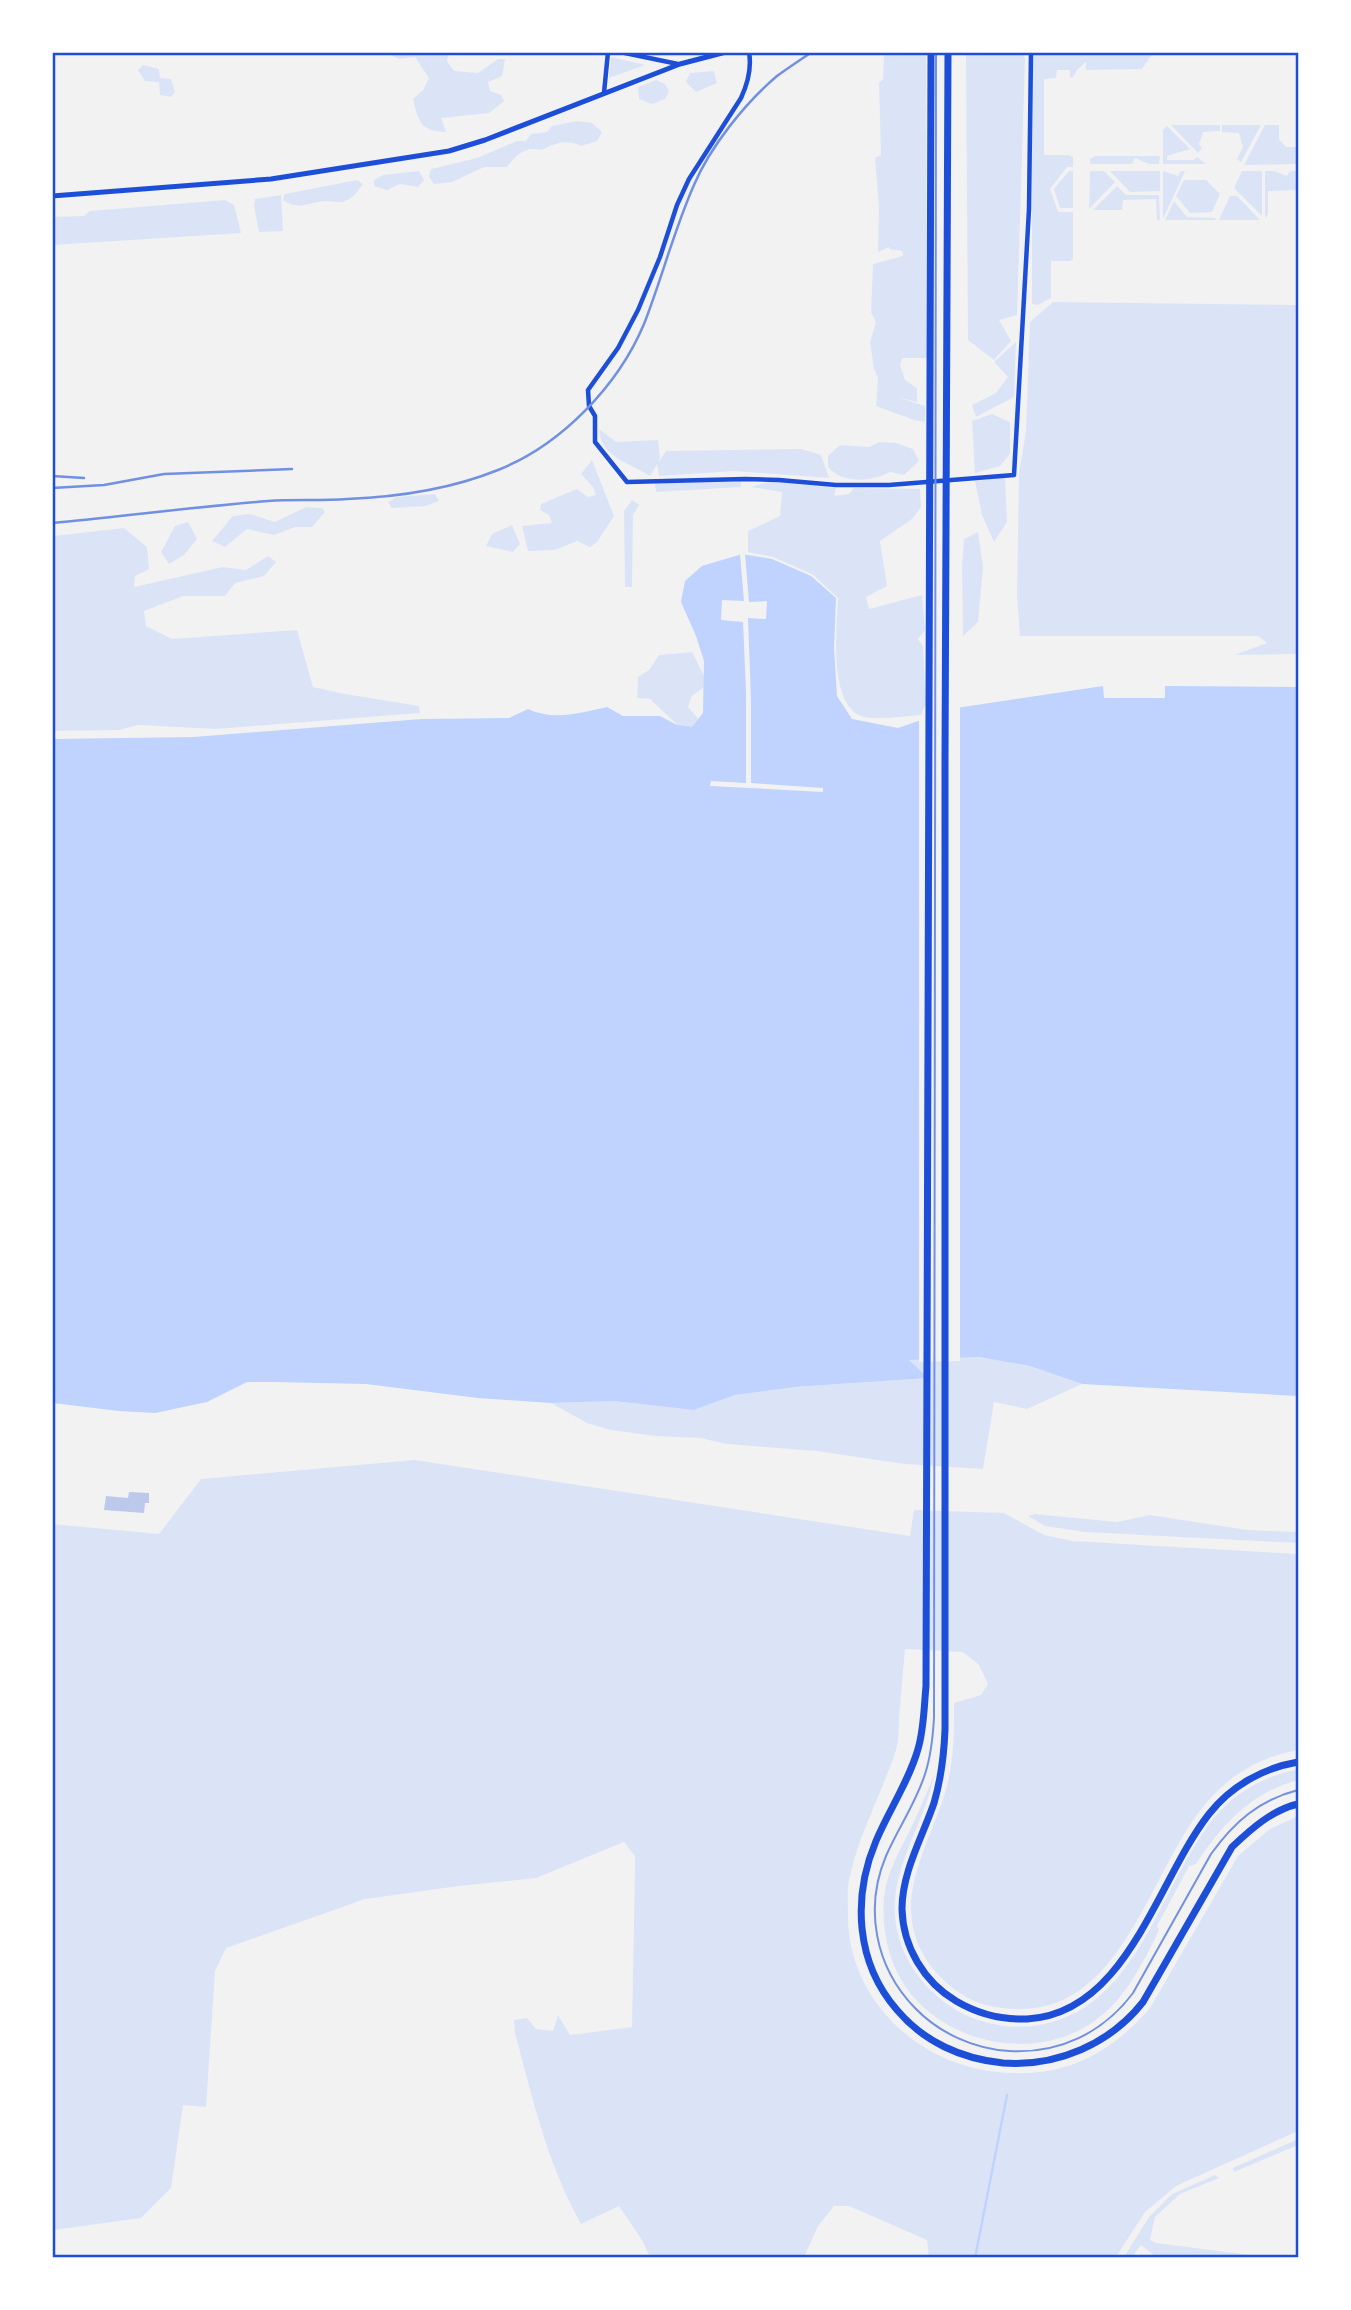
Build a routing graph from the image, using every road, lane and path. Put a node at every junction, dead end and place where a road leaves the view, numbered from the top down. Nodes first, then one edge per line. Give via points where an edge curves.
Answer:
1 (608, 52) edge
2 (620, 52) edge
3 (726, 52) edge
4 (749, 52) edge
5 (931, 52) edge
6 (948, 52) edge
7 (1031, 52) edge
8 (680, 64) junction
9 (604, 93) junction
10 (52, 196) edge
11 (1298, 1762) edge
12 (1298, 1804) edge

1 - 9 street
2 - 8 street
3 - 8 street
4 - 7 street via 751,64 741,98 689,179 638,310 588,390 595,442 627,482 745,479 889,485 1014,475 1029,209
5 - 12 main road via 926,1686 919,1747 876,1842 862,1891 863,1943 873,1972 888,2000 909,2024 939,2045 964,2055 986,2061 1037,2062 1085,2049 1111,2034 1143,2002 1232,1847 1254,1826
6 - 11 main road via 945,1742 934,1801 904,1888 903,1925 912,1952 932,1983 971,2010 1021,2019 1047,2016 1075,2005 1096,1991 1119,1964 1210,1813 1243,1783
8 - 9 street
9 - 10 street via 449,151 271,180

